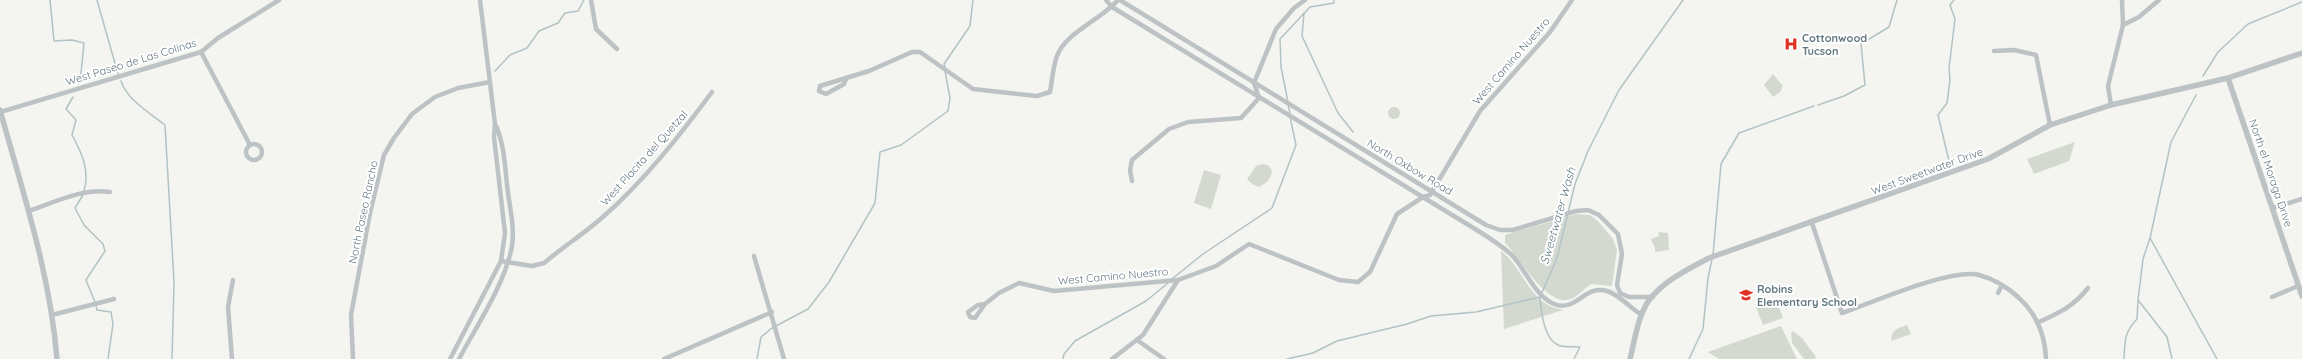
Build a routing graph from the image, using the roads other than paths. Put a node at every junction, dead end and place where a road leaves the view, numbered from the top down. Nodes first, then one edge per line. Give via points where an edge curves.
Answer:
1 (279, 0) edge
2 (480, 0) edge
3 (591, 0) edge
4 (1106, 0) edge
5 (1119, 0) edge
6 (1305, 0) edge
7 (1572, 0) edge
8 (2122, 0) edge
9 (2159, 0) edge
10 (1112, 7) junction
11 (2122, 25) junction
12 (617, 49) dead end
13 (1994, 51) dead end
14 (201, 52) junction
15 (2302, 53) edge
16 (2228, 78) junction
17 (846, 79) junction
18 (490, 82) junction
19 (1254, 83) junction
20 (712, 92) dead end
21 (1259, 98) junction
22 (2111, 105) junction
23 (0, 111) edge
24 (495, 124) junction
25 (2050, 125) junction
26 (250, 145) dead end
27 (1132, 181) dead end
28 (1433, 191) junction
29 (110, 192) dead end
30 (1423, 197) junction
31 (2302, 199) edge
32 (2272, 208) junction
33 (29, 211) junction
34 (1812, 223) junction
35 (754, 256) dead end
36 (501, 261) junction
37 (507, 263) junction
38 (233, 280) dead end
39 (1178, 280) junction
40 (2002, 285) junction
41 (2298, 286) junction
42 (2088, 288) dead end
43 (1998, 293) dead end
44 (2302, 296) edge
45 (1653, 297) junction
46 (2272, 297) dead end
47 (114, 299) dead end
48 (985, 304) dead end
49 (772, 312) junction
50 (1642, 315) junction
51 (52, 316) junction
52 (2039, 322) junction
53 (1137, 340) junction
54 (57, 359) edge
55 (232, 359) edge
56 (353, 359) edge
57 (450, 359) edge
58 (459, 359) edge
59 (664, 359) edge
60 (784, 359) edge
61 (1112, 359) edge
62 (1164, 359) edge
63 (1630, 359) edge
64 (2046, 359) edge

1 - 14 street, West Paseo de Las Colinas via 218,38
2 - 18 street
3 - 12 street via 596,29
4 - 10 street, North Oxbow Road
5 - 10 street
5 - 19 street, North Oxbow Road
6 - 19 street via 1294,8 1276,29
7 - 28 street, West Camino Nuestro via 1550,32 1480,111
8 - 11 street
9 - 11 street via 2139,17
10 - 17 street via 1073,35 1057,55 1050,92 1046,95 973,88 920,52 912,52
10 - 21 street, North Oxbow Road
11 - 22 street via 2108,86
13 - 25 street via 2014,50 2036,55
14 - 23 street, West Paseo de Las Colinas
14 - 26 street
15 - 16 street, West Sweetwater Drive
16 - 22 street, West Sweetwater Drive
16 - 32 street, North el Moraga Drive
17 - 17 street via 828,82 820,86 819,91 826,94 844,84
18 - 24 street
18 - 56 street, North Paseo Rancho via 458,88 435,97 412,114 384,156 370,213 351,315
19 - 21 street
19 - 28 street, North Oxbow Road
20 - 37 street, West Placita del Quetzal via 687,126 604,216 544,263 532,266
21 - 27 street via 1241,118 1188,122 1169,129 1132,160
21 - 30 street, North Oxbow Road
22 - 25 street, West Sweetwater Drive
23 - 33 street
24 - 36 street via 494,137 505,233
24 - 37 street via 501,137 512,228 512,245
25 - 34 street, West Sweetwater Drive via 1988,160
28 - 30 street, West Camino Nuestro
28 - 45 street, North Oxbow Road via 1486,225 1500,230 1513,230 1576,211 1588,210 1599,215 1618,234 1622,254 1616,285 1620,293 1629,297
29 - 33 street via 97,190
30 - 39 street, West Camino Nuestro via 1397,214 1370,272 1358,282 1339,280 1249,244 1216,266
30 - 50 street, North Oxbow Road via 1513,256 1536,289 1553,303 1565,306 1576,303 1595,290 1607,291
31 - 32 street, North el Moraga Drive
32 - 41 street, North el Moraga Drive
33 - 51 street
34 - 40 street via 1842,313 1957,275 1978,275
34 - 45 street, West Sweetwater Drive via 1709,258 1677,274
35 - 49 street
36 - 37 street, West Placita del Quetzal
36 - 57 street
37 - 58 street
38 - 55 street via 228,307
39 - 48 street, West Camino Nuestro via 1054,291 1019,282
39 - 53 street, West Camino Nuestro via 1143,335
40 - 43 street
40 - 52 street via 2028,306
41 - 44 street, North el Moraga Drive
41 - 46 street
42 - 52 street via 2065,310
45 - 50 street, West Sweetwater Drive
47 - 51 street
49 - 59 street
49 - 60 street
50 - 63 street, West Sweetwater Drive
51 - 54 street
52 - 64 street via 2046,345
53 - 61 street, West Camino Nuestro
53 - 62 street

